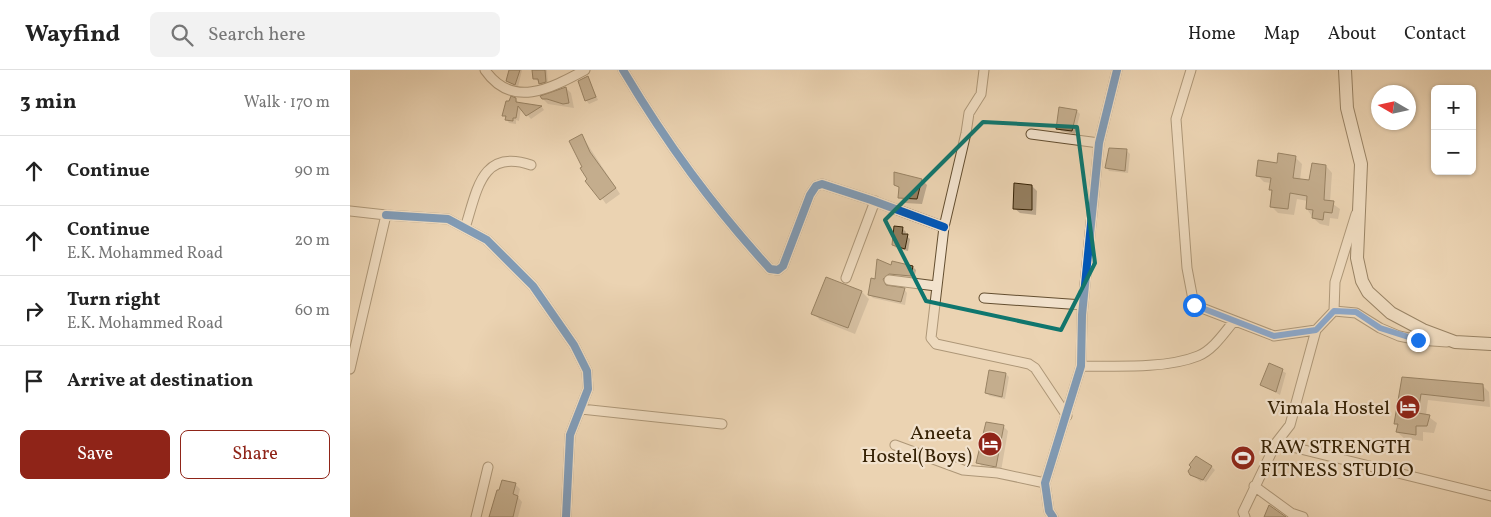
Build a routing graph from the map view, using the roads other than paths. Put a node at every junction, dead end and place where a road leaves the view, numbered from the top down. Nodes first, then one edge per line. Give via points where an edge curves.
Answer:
1 (484, 70) edge
2 (585, 70) edge
3 (623, 70) edge
4 (984, 70) edge
5 (1117, 70) edge
6 (1191, 70) edge
7 (1345, 70) edge
8 (1031, 134) dead end
9 (1099, 143) junction
10 (531, 166) dead end
11 (1361, 197) junction
12 (875, 201) junction
13 (350, 211) edge
14 (386, 215) junction
15 (944, 227) junction
16 (465, 228) junction
17 (846, 278) dead end
18 (889, 280) dead end
19 (936, 286) junction
20 (984, 298) dead end
21 (1083, 305) junction
22 (1334, 311) junction
23 (1234, 321) junction
24 (1316, 330) junction
25 (1454, 342) junction
26 (1491, 344) edge
27 (1081, 366) junction
28 (350, 369) edge
29 (581, 409) junction
30 (1067, 416) junction
31 (722, 424) dead end
32 (1276, 443) junction
33 (894, 445) dead end
34 (488, 467) dead end
35 (1045, 483) junction
36 (1254, 486) junction
37 (1491, 496) edge
38 (476, 517) edge
39 (566, 517) edge
40 (1053, 517) edge
41 (1245, 517) edge
42 (1303, 517) edge

1 - 2 street via 492,82 504,89 524,93
3 - 12 street via 689,173 770,269 778,270 783,266 816,186 822,184
4 - 15 street via 981,94 968,113
5 - 9 street
6 - 23 street via 1176,119 1187,268 1194,305
7 - 11 main road via 1347,108 1360,164
8 - 9 street
9 - 21 street
10 - 16 street via 517,161 502,161 488,168
11 - 22 street via 1335,282
11 - 25 main road via 1356,230 1357,258 1362,282 1368,292 1391,313
12 - 15 street
12 - 17 street
13 - 14 street
14 - 16 street via 448,219
14 - 28 street
15 - 19 street
16 - 29 street via 487,240 533,286 574,345 587,371 588,389
18 - 19 street
19 - 30 street via 933,341 1029,364
20 - 21 street
21 - 27 street
22 - 24 street
22 - 25 street via 1356,312 1399,336
23 - 24 street via 1274,336
23 - 27 street via 1199,356 1135,366
24 - 32 street via 1290,426
25 - 26 main road
27 - 30 street
29 - 31 street
29 - 39 street via 570,435
30 - 35 street
32 - 36 street
32 - 37 street
33 - 35 street via 964,470
34 - 38 street
35 - 40 street
36 - 41 street via 1243,512
36 - 42 street

